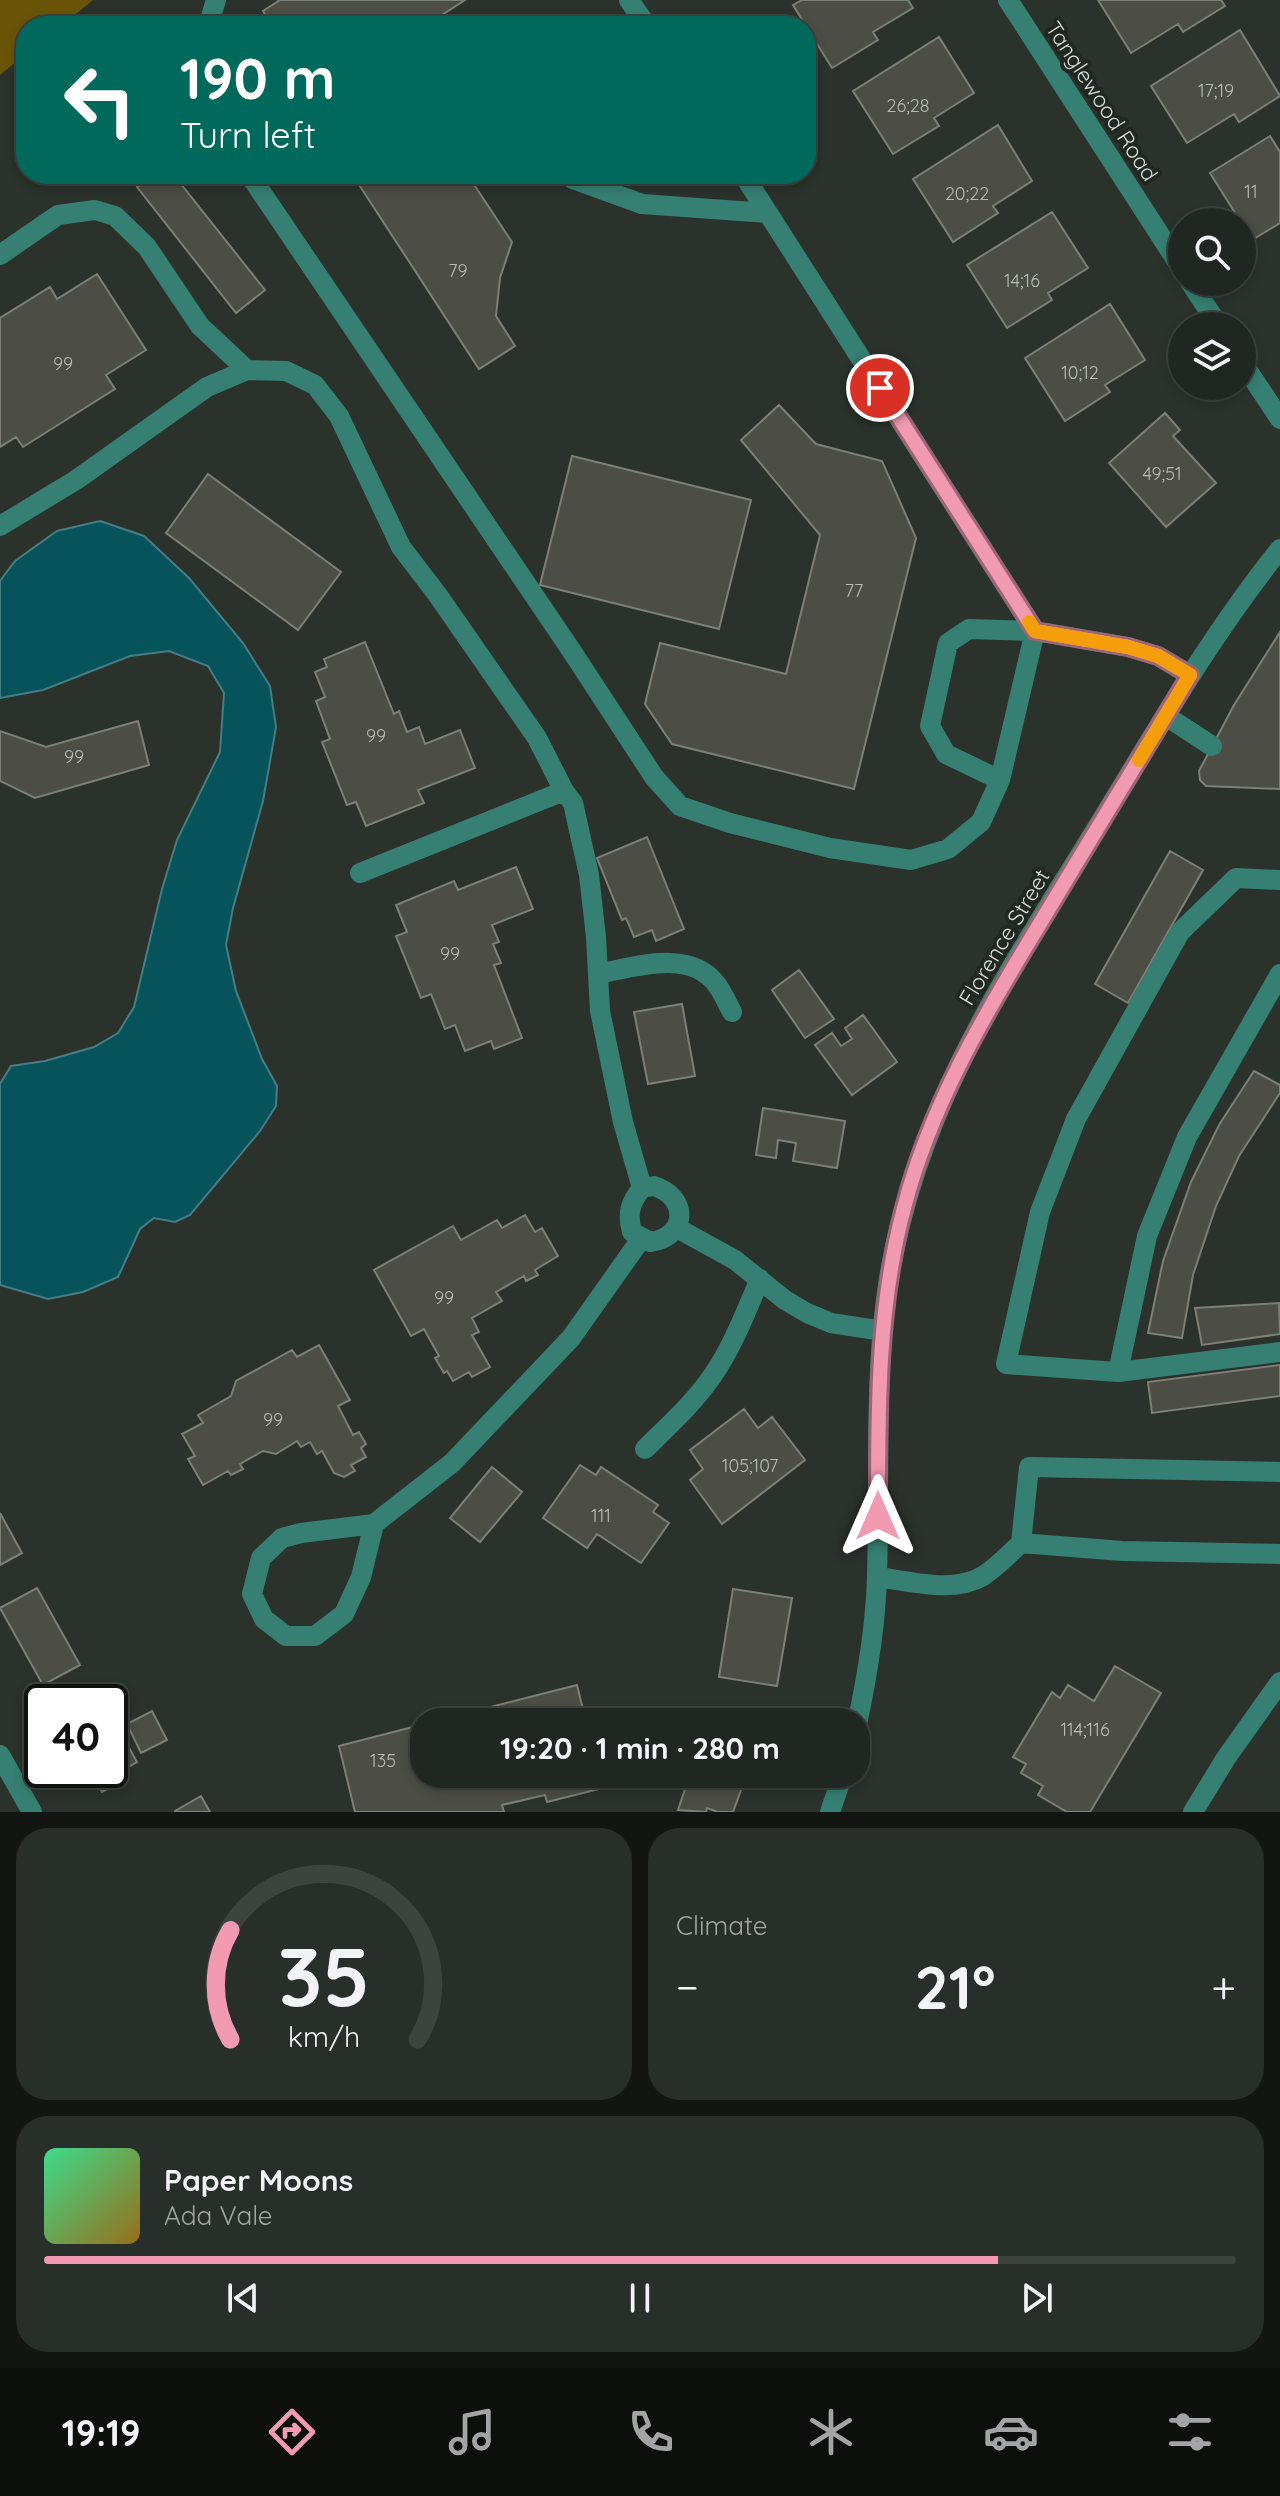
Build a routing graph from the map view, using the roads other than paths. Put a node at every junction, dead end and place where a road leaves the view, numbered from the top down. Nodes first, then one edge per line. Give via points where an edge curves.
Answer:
1 (1008, 0) edge
2 (256, 184) edge
3 (587, 184) edge
4 (749, 184) edge
5 (768, 213) junction
6 (1168, 247) edge
7 (0, 255) edge
8 (247, 370) junction
9 (1256, 383) edge
10 (1280, 419) edge
11 (0, 526) edge
12 (1280, 549) edge
13 (1035, 631) junction
14 (1190, 675) junction
15 (1166, 716) junction
16 (1212, 746) dead end
17 (1000, 780) junction
18 (564, 791) junction
19 (360, 873) dead end
20 (1280, 880) edge
21 (598, 974) junction
22 (1280, 974) edge
23 (732, 1012) dead end
24 (642, 1188) junction
25 (677, 1228) junction
26 (641, 1239) junction
27 (760, 1279) junction
28 (883, 1331) junction
29 (1280, 1352) edge
30 (1118, 1372) junction
31 (645, 1449) dead end
32 (1280, 1472) edge
33 (374, 1524) junction
34 (1021, 1543) junction
35 (1280, 1554) edge
36 (877, 1577) junction
37 (1280, 1682) edge
38 (860, 1708) edge
39 (0, 1755) edge
40 (838, 1788) edge
41 (32, 1812) edge
42 (830, 1812) edge
43 (1193, 1812) edge

1 - 6 street, Tanglewood Road
2 - 17 street via 654,777 680,806 830,848 911,860 948,849 981,822
3 - 5 street via 642,204
4 - 5 street
5 - 13 street
7 - 8 street via 58,215 95,210 115,216 147,247 200,326
8 - 11 street via 207,387 76,480
8 - 18 street via 286,371 315,385 339,416 401,547 537,738
9 - 10 street
12 - 14 street, Florence Street
13 - 14 street via 1128,647 1158,656
13 - 17 street
13 - 17 street via 969,629 948,643 930,726 946,754
14 - 15 street, Florence Street
15 - 16 street
15 - 28 street, Florence Street via 972,1036 947,1087 903,1210
18 - 19 street
18 - 21 street via 573,803 589,875
20 - 30 street via 1236,878 1180,932 1076,1119 1040,1212 1006,1364
21 - 23 street via 655,963 692,967 716,983
21 - 24 street via 600,1011
22 - 30 street via 1187,1137 1158,1207
24 - 25 street via 666,1190 675,1199 680,1211
24 - 26 street via 629,1219 632,1232
25 - 26 street via 660,1241
25 - 27 street
26 - 33 street via 571,1338 452,1463
27 - 28 street via 819,1318
27 - 31 street via 714,1374
28 - 36 street, Florence Street
29 - 30 street
32 - 34 street via 1029,1467
33 - 33 street via 282,1538 261,1558 252,1594 264,1619 286,1636 315,1636 344,1614 361,1577
34 - 35 street
34 - 36 street via 982,1576 963,1584
36 - 38 street, Florence Street
37 - 43 street
39 - 41 street
40 - 42 street

